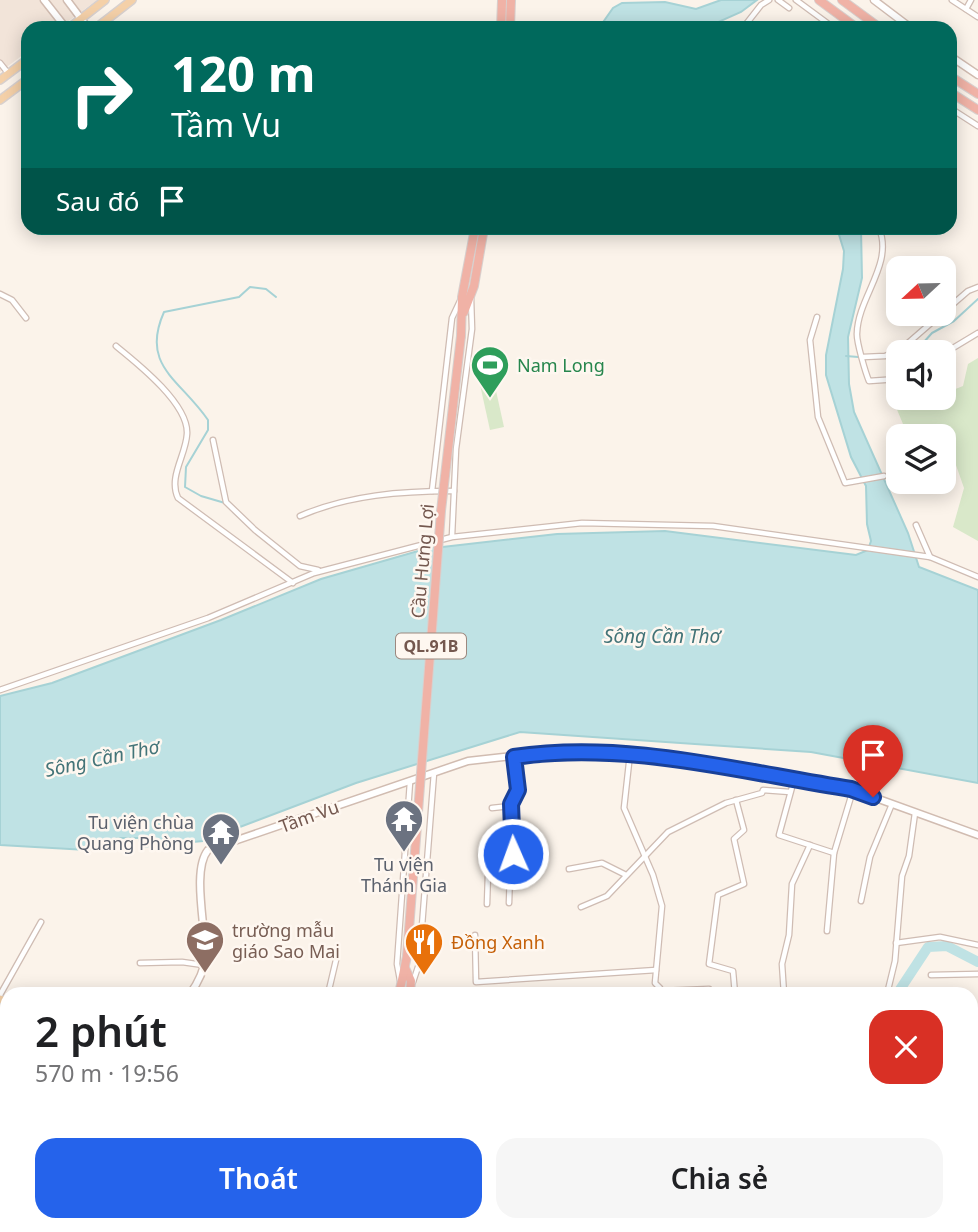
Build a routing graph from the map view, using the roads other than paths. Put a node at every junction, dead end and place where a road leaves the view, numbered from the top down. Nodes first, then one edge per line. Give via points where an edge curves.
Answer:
1 (44, 0) edge
2 (67, 0) edge
3 (106, 0) edge
4 (132, 0) edge
5 (502, 0) edge
6 (511, 0) edge
7 (769, 0) edge
8 (778, 0) edge
9 (796, 0) edge
10 (819, 0) edge
11 (842, 0) edge
12 (874, 0) edge
13 (952, 0) edge
14 (971, 0) edge
15 (789, 8) dead end
16 (966, 9) junction
17 (978, 17) edge
18 (81, 19) junction
19 (61, 21) edge
20 (78, 21) edge
21 (105, 21) edge
22 (501, 21) edge
23 (510, 21) edge
24 (748, 21) edge
25 (824, 21) edge
26 (848, 21) edge
27 (870, 21) edge
28 (902, 21) edge
29 (957, 61) edge
30 (0, 63) edge
31 (21, 64) edge
32 (8, 74) junction
33 (978, 75) edge
34 (0, 80) edge
35 (957, 80) edge
36 (21, 84) edge
37 (978, 93) edge
38 (957, 96) edge
39 (0, 100) edge
40 (978, 110) edge
41 (957, 112) edge
42 (978, 126) edge
43 (474, 235) edge
44 (482, 235) edge
45 (881, 235) edge
46 (978, 287) edge
47 (0, 294) edge
48 (466, 297) junction
49 (817, 317) dead end
50 (26, 318) dead end
51 (978, 333) edge
52 (117, 346) dead end
53 (956, 346) edge
54 (863, 357) junction
55 (886, 380) edge
56 (214, 440) dead end
57 (884, 476) dead end
58 (432, 491) junction
59 (454, 491) junction
60 (300, 516) dead end
61 (916, 525) dead end
62 (452, 537) junction
63 (930, 557) junction
64 (322, 571) junction
65 (978, 577) edge
66 (296, 582) junction
67 (0, 690) edge
68 (630, 754) junction
69 (514, 757) junction
70 (434, 773) junction
71 (794, 780) junction
72 (410, 782) junction
73 (853, 790) junction
74 (790, 792) junction
75 (736, 800) junction
76 (892, 804) junction
77 (511, 806) junction
78 (492, 808) dead end
79 (916, 812) junction
80 (978, 835) edge
81 (810, 845) junction
82 (834, 853) junction
83 (645, 855) junction
84 (569, 869) dead end
85 (488, 874) dead end
86 (626, 875) junction
87 (861, 901) dead end
88 (487, 904) dead end
89 (509, 904) dead end
90 (581, 907) dead end
91 (41, 922) dead end
92 (827, 931) dead end
93 (475, 935) dead end
94 (896, 943) junction
95 (978, 945) edge
96 (336, 960) dead end
97 (140, 963) dead end
98 (203, 965) junction
99 (405, 968) junction
100 (656, 970) junction
101 (978, 974) edge
102 (931, 975) dead end
103 (400, 982) junction
104 (5, 987) edge
105 (193, 987) edge
106 (330, 987) edge
107 (400, 987) edge
108 (409, 987) edge
109 (412, 987) edge
110 (657, 987) edge
111 (735, 987) edge
112 (784, 987) edge
113 (888, 987) edge

1 - 19 street
2 - 18 street
3 - 18 main road
4 - 21 main road
5 - 22 highway
6 - 23 highway
7 - 24 street
8 - 15 street
9 - 25 street
10 - 26 highway
11 - 27 highway
12 - 28 street
13 - 16 street
14 - 16 street
16 - 17 street
18 - 20 main road
29 - 33 street
30 - 32 street
31 - 32 main road
32 - 34 main road
35 - 37 highway
36 - 39 main road
38 - 40 highway
41 - 42 street
43 - 48 highway, QL.91B
44 - 48 highway, QL.91B
45 - 54 street via 884,248 857,333
46 - 54 street via 900,350
47 - 50 street via 12,300
48 - 58 street via 452,318
48 - 59 street via 472,329
48 - 99 highway, Cầu Hưng Lợi / QL.91B, bridge via 441,511
49 - 57 street via 810,350 819,422 845,483
51 - 53 street
52 - 66 street via 153,376 183,418 188,433 174,485 178,498
54 - 55 street via 869,381
56 - 64 street via 226,502 300,566
58 - 59 street
58 - 60 street via 340,502
59 - 62 street
61 - 63 street
62 - 63 street via 582,523 700,526
62 - 64 street
63 - 65 street
64 - 66 street
66 - 67 street via 156,637
68 - 69 street, Tầm Vu
68 - 71 street, Tầm Vu
68 - 83 street via 624,808
69 - 70 street, Tầm Vu via 468,761
69 - 77 street via 518,790
70 - 72 street, Tầm Vu
70 - 109 street via 419,964
71 - 73 street, Tầm Vu
71 - 74 street
72 - 98 street, Tầm Vu via 208,850 202,867
72 - 103 street via 397,964
73 - 76 street, Tầm Vu
73 - 82 street
74 - 75 street via 764,790
74 - 81 street via 778,833
75 - 83 street via 668,832
75 - 111 street via 744,830 734,839 744,884 718,895 709,964 733,971
76 - 79 street, Tầm Vu
76 - 87 street via 870,857
77 - 78 street
77 - 89 street
79 - 80 street, Tầm Vu
79 - 94 street via 902,876
81 - 82 street
81 - 112 street via 792,884
82 - 92 street
83 - 86 street
83 - 100 street via 662,906
84 - 86 street via 602,863
85 - 88 street
86 - 90 street via 607,896
91 - 104 street
93 - 100 street via 476,982
94 - 95 street via 940,937
94 - 113 street
96 - 106 street
97 - 98 street
98 - 105 street
99 - 103 highway, QL.91B
99 - 108 highway, QL.91B
100 - 110 street
101 - 102 street
103 - 107 highway, QL.91B

